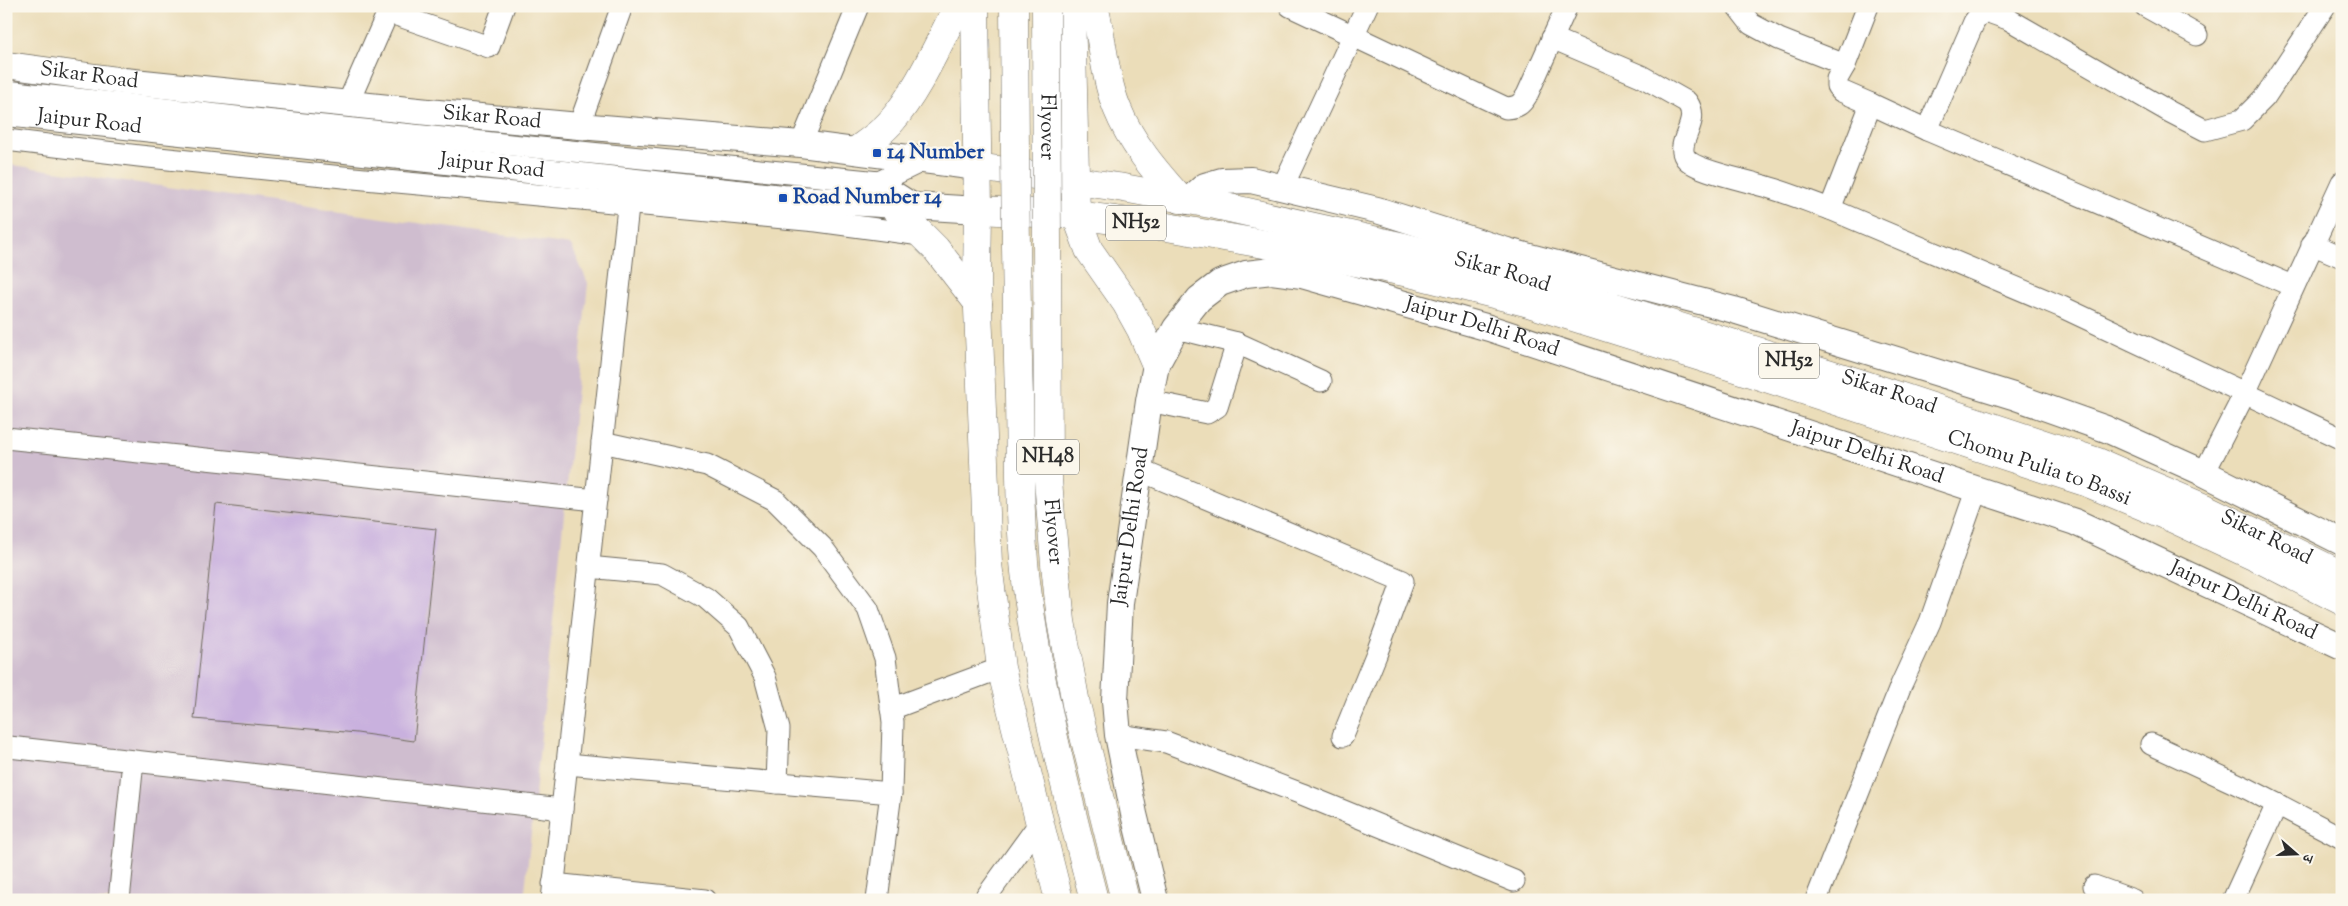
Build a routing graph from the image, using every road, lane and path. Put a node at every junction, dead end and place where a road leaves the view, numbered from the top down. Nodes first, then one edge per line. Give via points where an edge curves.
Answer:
1 (504, 6) edge
2 (622, 6) edge
3 (858, 6) edge
4 (958, 6) edge
5 (975, 6) edge
6 (1014, 6) edge
7 (1046, 6) edge
8 (1071, 6) edge
9 (1094, 6) edge
10 (1290, 6) edge
11 (1367, 6) edge
12 (1567, 6) edge
13 (1737, 6) edge
14 (1868, 6) edge
15 (2145, 6) edge
16 (2324, 6) edge
17 (1981, 8) edge
18 (389, 9) edge
19 (2197, 35) dead end
20 (1353, 36) junction
21 (1552, 38) junction
22 (6, 65) edge
23 (1845, 65) junction
24 (6, 91) edge
25 (348, 103) junction
26 (1871, 104) junction
27 (6, 112) edge
28 (579, 126) junction
29 (1927, 130) junction
30 (6, 140) edge
31 (802, 144) junction
32 (856, 150) junction
33 (924, 160) junction
34 (977, 167) junction
35 (1075, 181) junction
36 (879, 182) junction
37 (2342, 182) edge
38 (1283, 186) junction
39 (630, 193) junction
40 (1184, 200) junction
41 (906, 207) junction
42 (1830, 209) junction
43 (978, 210) junction
44 (1076, 216) junction
45 (922, 235) junction
46 (2312, 244) junction
47 (2342, 257) edge
48 (2293, 286) junction
49 (978, 304) junction
50 (1176, 328) junction
51 (1237, 344) junction
52 (1156, 365) junction
53 (1321, 381) dead end
54 (2245, 393) junction
55 (1149, 401) junction
56 (6, 438) edge
57 (2342, 438) edge
58 (602, 442) junction
59 (1139, 470) junction
60 (2204, 473) junction
61 (1976, 491) junction
62 (596, 500) junction
63 (2342, 542) edge
64 (588, 567) junction
65 (2342, 575) edge
66 (2342, 600) edge
67 (2342, 647) edge
68 (1001, 668) junction
69 (891, 709) junction
70 (1118, 735) junction
71 (1343, 736) dead end
72 (2151, 744) dead end
73 (10, 747) dead end
74 (132, 761) junction
75 (567, 764) junction
76 (777, 783) junction
77 (890, 793) junction
78 (2277, 804) junction
79 (562, 809) junction
80 (1039, 824) junction
81 (2342, 838) edge
82 (1514, 881) dead end
83 (2094, 886) dead end
84 (553, 892) edge
85 (119, 900) edge
86 (705, 900) edge
87 (877, 900) edge
88 (984, 900) edge
89 (1059, 900) edge
90 (1094, 900) edge
91 (1125, 900) edge
92 (1155, 900) edge
93 (1816, 900) edge
94 (2133, 900) edge
95 (2233, 900) edge

1 - 18 street via 489,47
2 - 28 street
3 - 31 street
4 - 32 highway via 905,103 883,130
5 - 34 highway
6 - 90 highway, Flyover / NH48, bridge via 1017,352 1026,579 1037,662
7 - 91 highway, Flyover / NH48, bridge via 1048,480 1055,564 1076,704
8 - 35 highway, NH52
9 - 40 highway via 1117,107 1129,133 1145,158
10 - 20 street
11 - 20 street
12 - 21 street
13 - 23 street via 1751,24
14 - 23 street
15 - 19 street
16 - 17 street via 2265,97 2242,120 2205,130 2008,19
17 - 29 street
18 - 25 street
20 - 21 street via 1506,108 1522,104
20 - 38 street
21 - 42 street via 1641,76 1687,102 1693,118 1682,149 1689,162
22 - 25 main road, Sikar Road via 124,81
23 - 26 street via 1836,86
24 - 36 street
25 - 28 main road, Sikar Road
26 - 29 street
26 - 42 street
27 - 39 main road, Jaipur Road via 415,156
28 - 31 main road, Sikar Road
29 - 48 street
30 - 39 street via 168,159
31 - 32 main road, Sikar Road
32 - 33 main road, Sikar Road
33 - 34 main road, Sikar Road
33 - 36 street
34 - 35 highway, NH52
34 - 43 highway
35 - 40 highway, NH52
35 - 44 highway, NH52
36 - 41 street
37 - 46 street
38 - 40 main road via 1251,180 1222,181 1205,186
38 - 60 main road via 1377,210 1507,251 1734,310 2013,396 2106,429
39 - 41 main road, Jaipur Road via 783,198
39 - 45 street
39 - 58 street
40 - 65 highway, Sikar Road / NH52 via 1500,271 1860,383 2098,462 2207,509
41 - 43 main road, Jaipur Road
41 - 45 highway
42 - 54 street via 2062,307
43 - 44 highway, NH52
43 - 49 highway
44 - 52 highway via 1089,250 1126,303
44 - 66 highway, Chomu Pulia to Bassi / NH52 via 1167,227 1292,249 1409,273 1524,302 1732,366 2088,483 2264,560
45 - 49 highway
46 - 47 street
46 - 48 street
48 - 54 street
49 - 68 highway via 988,564
50 - 51 street
50 - 52 main road, Jaipur Delhi Road
50 - 61 main road, Jaipur Delhi Road via 1199,299 1220,283 1246,274 1272,271 1302,275 1488,328
51 - 53 street
51 - 55 street via 1217,407 1208,413
52 - 55 main road, Jaipur Delhi Road
54 - 57 street
54 - 60 street
55 - 59 main road, Jaipur Delhi Road
56 - 62 street
58 - 62 street
58 - 69 street via 707,465 775,500 822,547 868,609 885,658
59 - 70 main road, Jaipur Delhi Road via 1119,613 1115,701
59 - 71 street via 1403,581
60 - 63 main road
61 - 67 main road, Jaipur Delhi Road via 2075,522
61 - 93 street via 1930,622 1901,685
62 - 64 street
64 - 75 street
64 - 76 street via 662,574 706,598 739,627 765,677 779,729
68 - 69 street
68 - 80 highway
69 - 77 street
70 - 82 street via 1166,742
70 - 92 main road, Jaipur Delhi Road
72 - 78 street
73 - 74 street
74 - 79 street
74 - 85 street
75 - 76 street
75 - 79 street
76 - 77 street
77 - 87 street
78 - 81 street
78 - 95 street
79 - 84 street
80 - 88 street
80 - 89 highway
83 - 94 street
84 - 86 street

